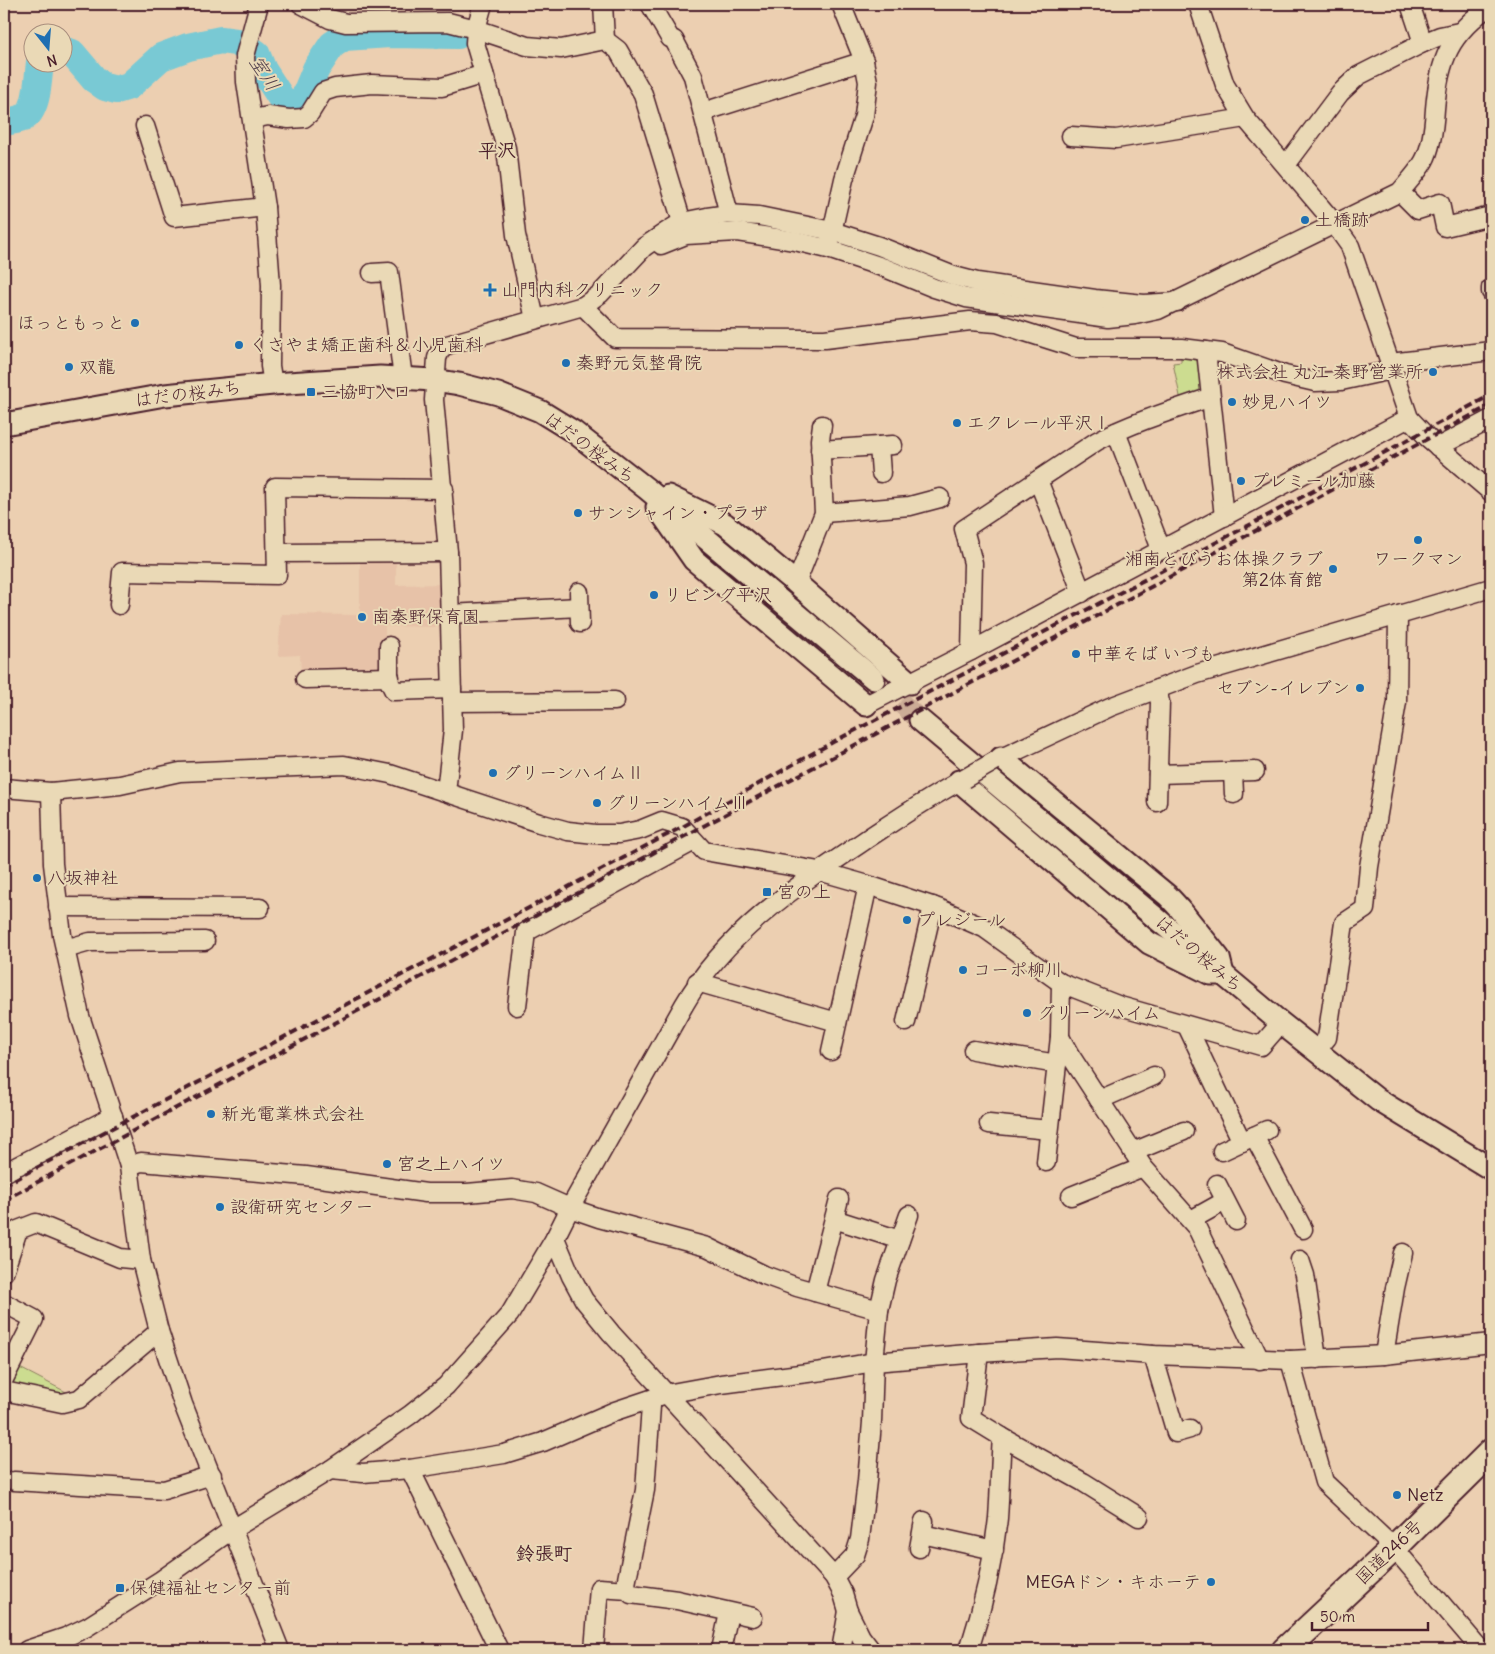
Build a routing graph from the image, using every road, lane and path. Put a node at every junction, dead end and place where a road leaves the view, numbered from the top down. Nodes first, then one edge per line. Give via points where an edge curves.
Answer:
1 (259, 4) edge
2 (301, 4) edge
3 (483, 4) edge
4 (603, 4) edge
5 (650, 4) edge
6 (841, 4) edge
7 (1198, 4) edge
8 (1410, 4) edge
9 (1491, 5) edge
10 (476, 29) junction
11 (1460, 32) junction
12 (605, 40) junction
13 (1423, 43) junction
14 (864, 61) junction
15 (484, 74) junction
16 (702, 112) junction
17 (252, 118) junction
18 (1245, 118) junction
19 (145, 126) dead end
20 (1071, 136) dead end
21 (1286, 165) junction
22 (1400, 192) junction
23 (265, 207) junction
24 (729, 214) junction
25 (1491, 216) edge
26 (1334, 224) junction
27 (684, 228) junction
28 (832, 231) junction
29 (828, 249) junction
30 (372, 274) dead end
31 (1000, 294) junction
32 (583, 306) junction
33 (535, 319) junction
34 (997, 323) junction
35 (1206, 351) junction
36 (1491, 351) edge
37 (1391, 366) junction
38 (403, 378) junction
39 (434, 380) junction
40 (273, 384) junction
41 (1211, 397) junction
42 (1409, 418) junction
43 (1491, 419) edge
44 (4, 424) edge
45 (822, 425) dead end
46 (1116, 432) junction
47 (1438, 447) junction
48 (820, 450) junction
49 (881, 473) dead end
50 (1038, 480) junction
51 (444, 489) junction
52 (647, 489) junction
53 (1491, 492) edge
54 (940, 498) dead end
55 (824, 513) junction
56 (1224, 517) junction
57 (1161, 549) junction
58 (448, 552) junction
59 (278, 553) junction
60 (795, 582) junction
61 (1491, 588) edge
62 (1082, 593) junction
63 (119, 605) dead end
64 (579, 607) dead end
65 (450, 614) junction
66 (1398, 615) junction
67 (389, 646) dead end
68 (971, 652) junction
69 (390, 677) junction
70 (874, 679) tunnel mouth
71 (910, 683) junction
72 (315, 684) dead end
73 (1157, 689) junction
74 (452, 696) junction
75 (615, 701) dead end
76 (866, 705) joint
77 (920, 720) tunnel mouth
78 (998, 760) junction
79 (1255, 771) dead end
80 (1233, 772) junction
81 (1158, 774) junction
82 (961, 780) junction
83 (4, 788) edge
84 (51, 792) junction
85 (446, 792) junction
86 (1234, 794) dead end
87 (1157, 802) dead end
88 (694, 841) junction
89 (819, 871) junction
90 (868, 885) junction
91 (933, 906) junction
92 (58, 907) junction
93 (260, 908) dead end
94 (205, 941) dead end
95 (65, 949) junction
96 (1223, 974) junction
97 (697, 982) junction
98 (1061, 983) junction
99 (517, 1006) dead end
100 (837, 1022) junction
101 (906, 1022) dead end
102 (1281, 1023) junction
103 (1187, 1026) junction
104 (1060, 1037) junction
105 (831, 1050) dead end
106 (973, 1050) dead end
107 (1316, 1051) junction
108 (1057, 1064) junction
109 (1154, 1076) dead end
110 (1099, 1100) junction
111 (112, 1116) junction
112 (989, 1124) dead end
113 (1049, 1130) junction
114 (1184, 1131) dead end
115 (1254, 1136) junction
116 (1222, 1151) dead end
117 (1133, 1152) junction
118 (1046, 1162) dead end
119 (129, 1166) junction
120 (1143, 1167) junction
121 (1491, 1169) edge
122 (4, 1173) edge
123 (1216, 1184) dead end
124 (1071, 1196) dead end
125 (839, 1199) dead end
126 (1225, 1201) junction
127 (570, 1208) junction
128 (909, 1215) dead end
129 (834, 1219) junction
130 (1191, 1220) junction
131 (1236, 1221) dead end
132 (1303, 1230) dead end
133 (555, 1238) junction
134 (900, 1240) junction
135 (1403, 1253) dead end
136 (141, 1260) junction
137 (1307, 1269) dead end
138 (4, 1272) edge
139 (815, 1292) junction
140 (4, 1302) edge
141 (879, 1310) junction
142 (159, 1331) junction
143 (1491, 1343) edge
144 (979, 1353) junction
145 (1152, 1355) junction
146 (1384, 1355) junction
147 (1317, 1359) junction
148 (1260, 1360) junction
149 (1290, 1360) junction
150 (874, 1362) junction
151 (4, 1379) edge
152 (4, 1391) edge
153 (666, 1394) junction
154 (649, 1400) junction
155 (1179, 1435) dead end
156 (1002, 1437) junction
157 (1491, 1452) edge
158 (410, 1469) junction
159 (330, 1470) junction
160 (212, 1475) junction
161 (14, 1481) dead end
162 (1139, 1517) dead end
163 (233, 1529) junction
164 (922, 1535) dead end
165 (1394, 1548) junction
166 (994, 1550) junction
167 (834, 1577) junction
168 (628, 1590) junction
169 (848, 1612) junction
170 (729, 1613) junction
171 (753, 1617) dead end
172 (27, 1650) edge
173 (280, 1650) edge
174 (499, 1650) edge
175 (594, 1650) edge
176 (721, 1650) edge
177 (841, 1650) edge
178 (871, 1650) edge
179 (969, 1650) edge
180 (1285, 1650) edge
181 (1481, 1650) edge

1 - 17 street via 246,56 246,82
2 - 10 street via 330,19 346,23 448,22
3 - 10 street
4 - 12 street
5 - 16 street via 693,76
6 - 14 street
7 - 18 street via 1225,85
8 - 13 street
9 - 11 street
10 - 12 street via 527,46 561,49
10 - 15 street via 475,43
11 - 13 street
11 - 22 street via 1442,62 1434,130 1424,161
12 - 27 street via 618,50 643,94
13 - 21 street via 1358,76 1340,93
14 - 16 street
14 - 28 street via 868,82 864,116
15 - 17 street via 442,87 372,84 335,88 324,92 304,118
15 - 33 street via 506,148 516,235
16 - 24 street
17 - 23 street
18 - 20 street via 1116,139
18 - 21 street
19 - 23 street via 174,217
21 - 26 street
22 - 25 street via 1418,210 1440,204 1445,227
22 - 26 street
23 - 40 street
24 - 27 street via 707,216
24 - 28 street via 759,216
26 - 31 street via 1177,302 1135,315 1108,318
26 - 37 street via 1350,246
27 - 29 street via 737,232
27 - 32 street via 621,272
28 - 29 street
28 - 31 street
29 - 31 street via 966,298
30 - 38 street via 389,272
31 - 34 street
32 - 33 street
32 - 34 street via 615,338 825,338 970,321
33 - 39 street via 447,345 437,358
34 - 35 street via 1076,348
35 - 37 street via 1315,382 1341,381
35 - 41 street
36 - 37 street
37 - 42 street
38 - 39 main road, はだの桜みち
38 - 40 main road, はだの桜みち
39 - 51 street
39 - 52 main road, はだの桜みち via 498,394 540,411 574,432
40 - 44 main road, はだの桜みち via 165,395
41 - 46 street
41 - 56 street
42 - 47 street
42 - 56 street
43 - 47 street
45 - 48 street
46 - 50 street
46 - 57 street
47 - 53 street
48 - 49 street via 886,446
48 - 55 street
50 - 62 street
50 - 68 street via 964,529 973,563
51 - 58 street
51 - 59 street via 275,488
52 - 60 main road via 725,524
52 - 70 main road, はだの桜みち
52 - 76 main road via 694,560
54 - 55 street via 910,506
55 - 60 street
56 - 57 street
57 - 62 street
58 - 59 street
58 - 65 street
59 - 63 street via 277,575 122,572
60 - 71 main road
61 - 66 street
62 - 68 street
64 - 65 street via 518,604
65 - 74 street
66 - 73 street via 1197,674
66 - 107 street via 1397,702 1365,909 1344,923 1327,1038
67 - 69 street
68 - 71 street
69 - 72 street
69 - 74 street via 394,691
71 - 76 street
73 - 78 street via 1110,707
73 - 81 street via 1160,702
74 - 75 street via 540,709
74 - 85 street via 453,730
77 - 96 main road, はだの桜みち
78 - 82 street, bridge
78 - 96 main road via 1168,896 1219,958
79 - 80 street
80 - 81 street
80 - 86 street
81 - 87 street
82 - 89 street
82 - 96 main road via 1149,943 1211,974
83 - 84 street
84 - 85 street via 120,785 180,772 344,765 390,774
84 - 92 street
85 - 88 street via 568,831 619,834 662,821 682,827
88 - 89 street via 704,851
88 - 99 street via 526,932
89 - 90 street
89 - 97 street via 746,928
90 - 91 street
90 - 100 street
91 - 98 street via 984,928
91 - 101 street
92 - 93 street via 136,901 211,901
92 - 95 street
94 - 95 street via 173,948 90,942
95 - 111 street via 80,1016
96 - 102 main road, はだの桜みち
97 - 100 street
97 - 127 street
98 - 103 street via 1120,1006
98 - 104 street
100 - 105 street
102 - 103 street via 1261,1046
102 - 107 main road, はだの桜みち
103 - 115 street
104 - 108 street
104 - 110 street
106 - 108 street
107 - 121 main road, はだの桜みち via 1378,1100
108 - 113 street
109 - 110 street
110 - 117 street
111 - 119 street
111 - 122 street
112 - 113 street
113 - 118 street
114 - 117 street
115 - 116 street
115 - 132 street
117 - 120 street
119 - 127 street via 141,1162 306,1176 426,1193 512,1189 536,1193
119 - 136 street
120 - 124 street
120 - 130 street
123 - 126 street
125 - 129 street
126 - 130 street
126 - 131 street
127 - 133 street
127 - 139 street via 707,1247 764,1275
128 - 134 street
129 - 134 street
129 - 139 street
130 - 148 street
133 - 153 street via 584,1300
133 - 159 street via 510,1314 446,1386 410,1416
134 - 141 street
135 - 146 street via 1388,1287
136 - 138 street via 120,1258 36,1223 18,1230
136 - 142 street
137 - 147 street
139 - 141 street
140 - 151 street via 34,1318
141 - 150 street
142 - 152 street via 78,1399 62,1402
142 - 160 street via 183,1404
143 - 146 street
144 - 145 street via 1057,1348
144 - 150 street
144 - 156 street via 971,1418
145 - 148 street
145 - 155 street
146 - 147 street
147 - 149 street
148 - 149 street
149 - 165 street via 1324,1482
150 - 153 street
150 - 167 street via 872,1422 860,1539 855,1555
153 - 154 street
153 - 167 street
154 - 158 street via 504,1454
154 - 168 street via 645,1490 626,1584
156 - 162 street
156 - 166 street
157 - 165 highway, 国道246号
158 - 159 street via 363,1473
158 - 174 street
159 - 163 street
160 - 161 street via 164,1490
160 - 163 street
163 - 172 street via 87,1627
163 - 173 street
164 - 166 street
165 - 180 highway, 国道246号
165 - 181 street
166 - 179 street via 981,1615
167 - 169 street
168 - 170 street via 631,1594 677,1600
168 - 175 street via 599,1588
169 - 177 street
169 - 178 street
170 - 171 street
170 - 176 street

